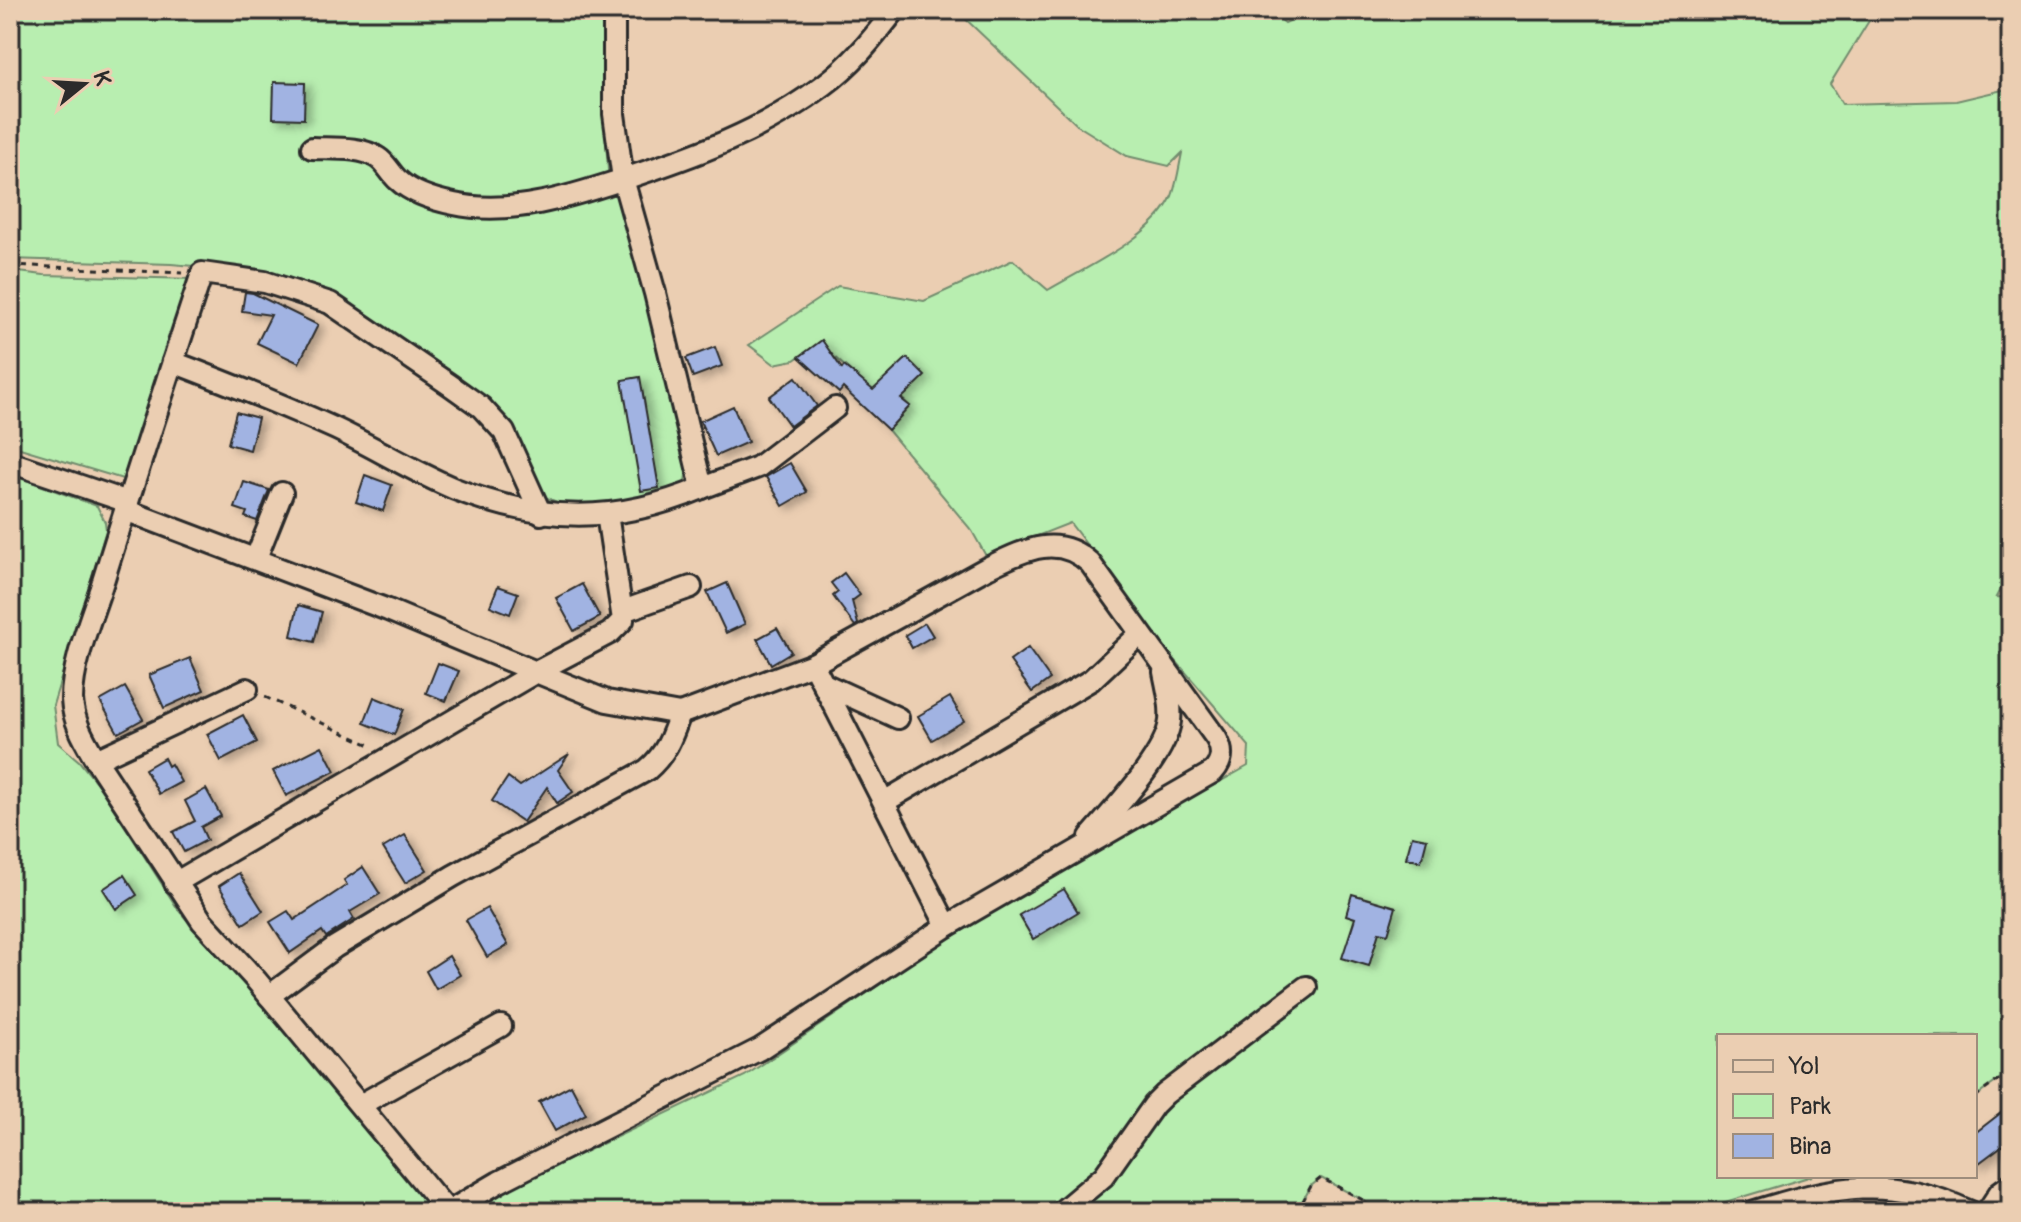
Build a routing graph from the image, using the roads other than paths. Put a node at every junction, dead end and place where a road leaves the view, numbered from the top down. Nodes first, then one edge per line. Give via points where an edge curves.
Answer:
1 (614, 10) edge
2 (895, 10) edge
3 (312, 148) dead end
4 (623, 179) junction
5 (173, 362) junction
6 (835, 408) dead end
7 (10, 462) edge
8 (702, 488) junction
9 (282, 493) dead end
10 (126, 506) junction
11 (541, 514) junction
12 (607, 514) junction
13 (256, 558) junction
14 (691, 587) dead end
15 (623, 611) junction
16 (1140, 634) junction
17 (813, 664) junction
18 (1162, 664) junction
19 (536, 672) junction
20 (824, 684) junction
21 (247, 689) road end
22 (680, 714) junction
23 (898, 718) dead end
24 (96, 760) junction
25 (884, 802) junction
26 (1082, 847) junction
27 (175, 883) junction
28 (947, 926) junction
29 (1306, 987) dead end
30 (269, 996) junction
31 (501, 1026) dead end
32 (360, 1105) junction
33 (2011, 1184) edge
34 (1926, 1196) junction
35 (448, 1212) edge
36 (1061, 1212) edge
37 (1752, 1212) edge
38 (1906, 1212) edge
39 (1971, 1212) edge
40 (1987, 1212) edge

1 - 4 street via 614,114
2 - 4 street via 844,70 776,118 703,153
3 - 4 street via 367,153 415,192 457,205 531,204
4 - 8 street
5 - 10 street
5 - 11 street via 337,430 455,489
5 - 11 street via 202,273 265,282 330,303 481,407 504,432
6 - 8 street via 758,467
7 - 10 street
8 - 12 street via 654,506
9 - 13 street
10 - 13 street
10 - 24 street via 73,686 77,725
11 - 12 street
12 - 15 street
13 - 19 street
14 - 15 street
15 - 19 street via 623,620 610,633
16 - 17 street via 1090,563 1078,552 1053,546 987,568
16 - 18 street
16 - 25 street via 1091,680
17 - 20 street
17 - 22 street
18 - 26 street via 1170,720 1162,744
18 - 26 street via 1216,738 1221,761 1213,772
19 - 22 street via 607,701
19 - 27 street
20 - 23 street
20 - 25 street
21 - 24 street
22 - 30 street via 670,744 647,770 440,884 335,947
24 - 27 street
25 - 28 street
26 - 28 street
27 - 30 street
28 - 35 street via 760,1049
29 - 36 street via 1165,1094 1104,1176
30 - 32 street
31 - 32 street
32 - 35 street
33 - 40 street
34 - 37 street via 1857,1186
34 - 38 street
34 - 39 street

